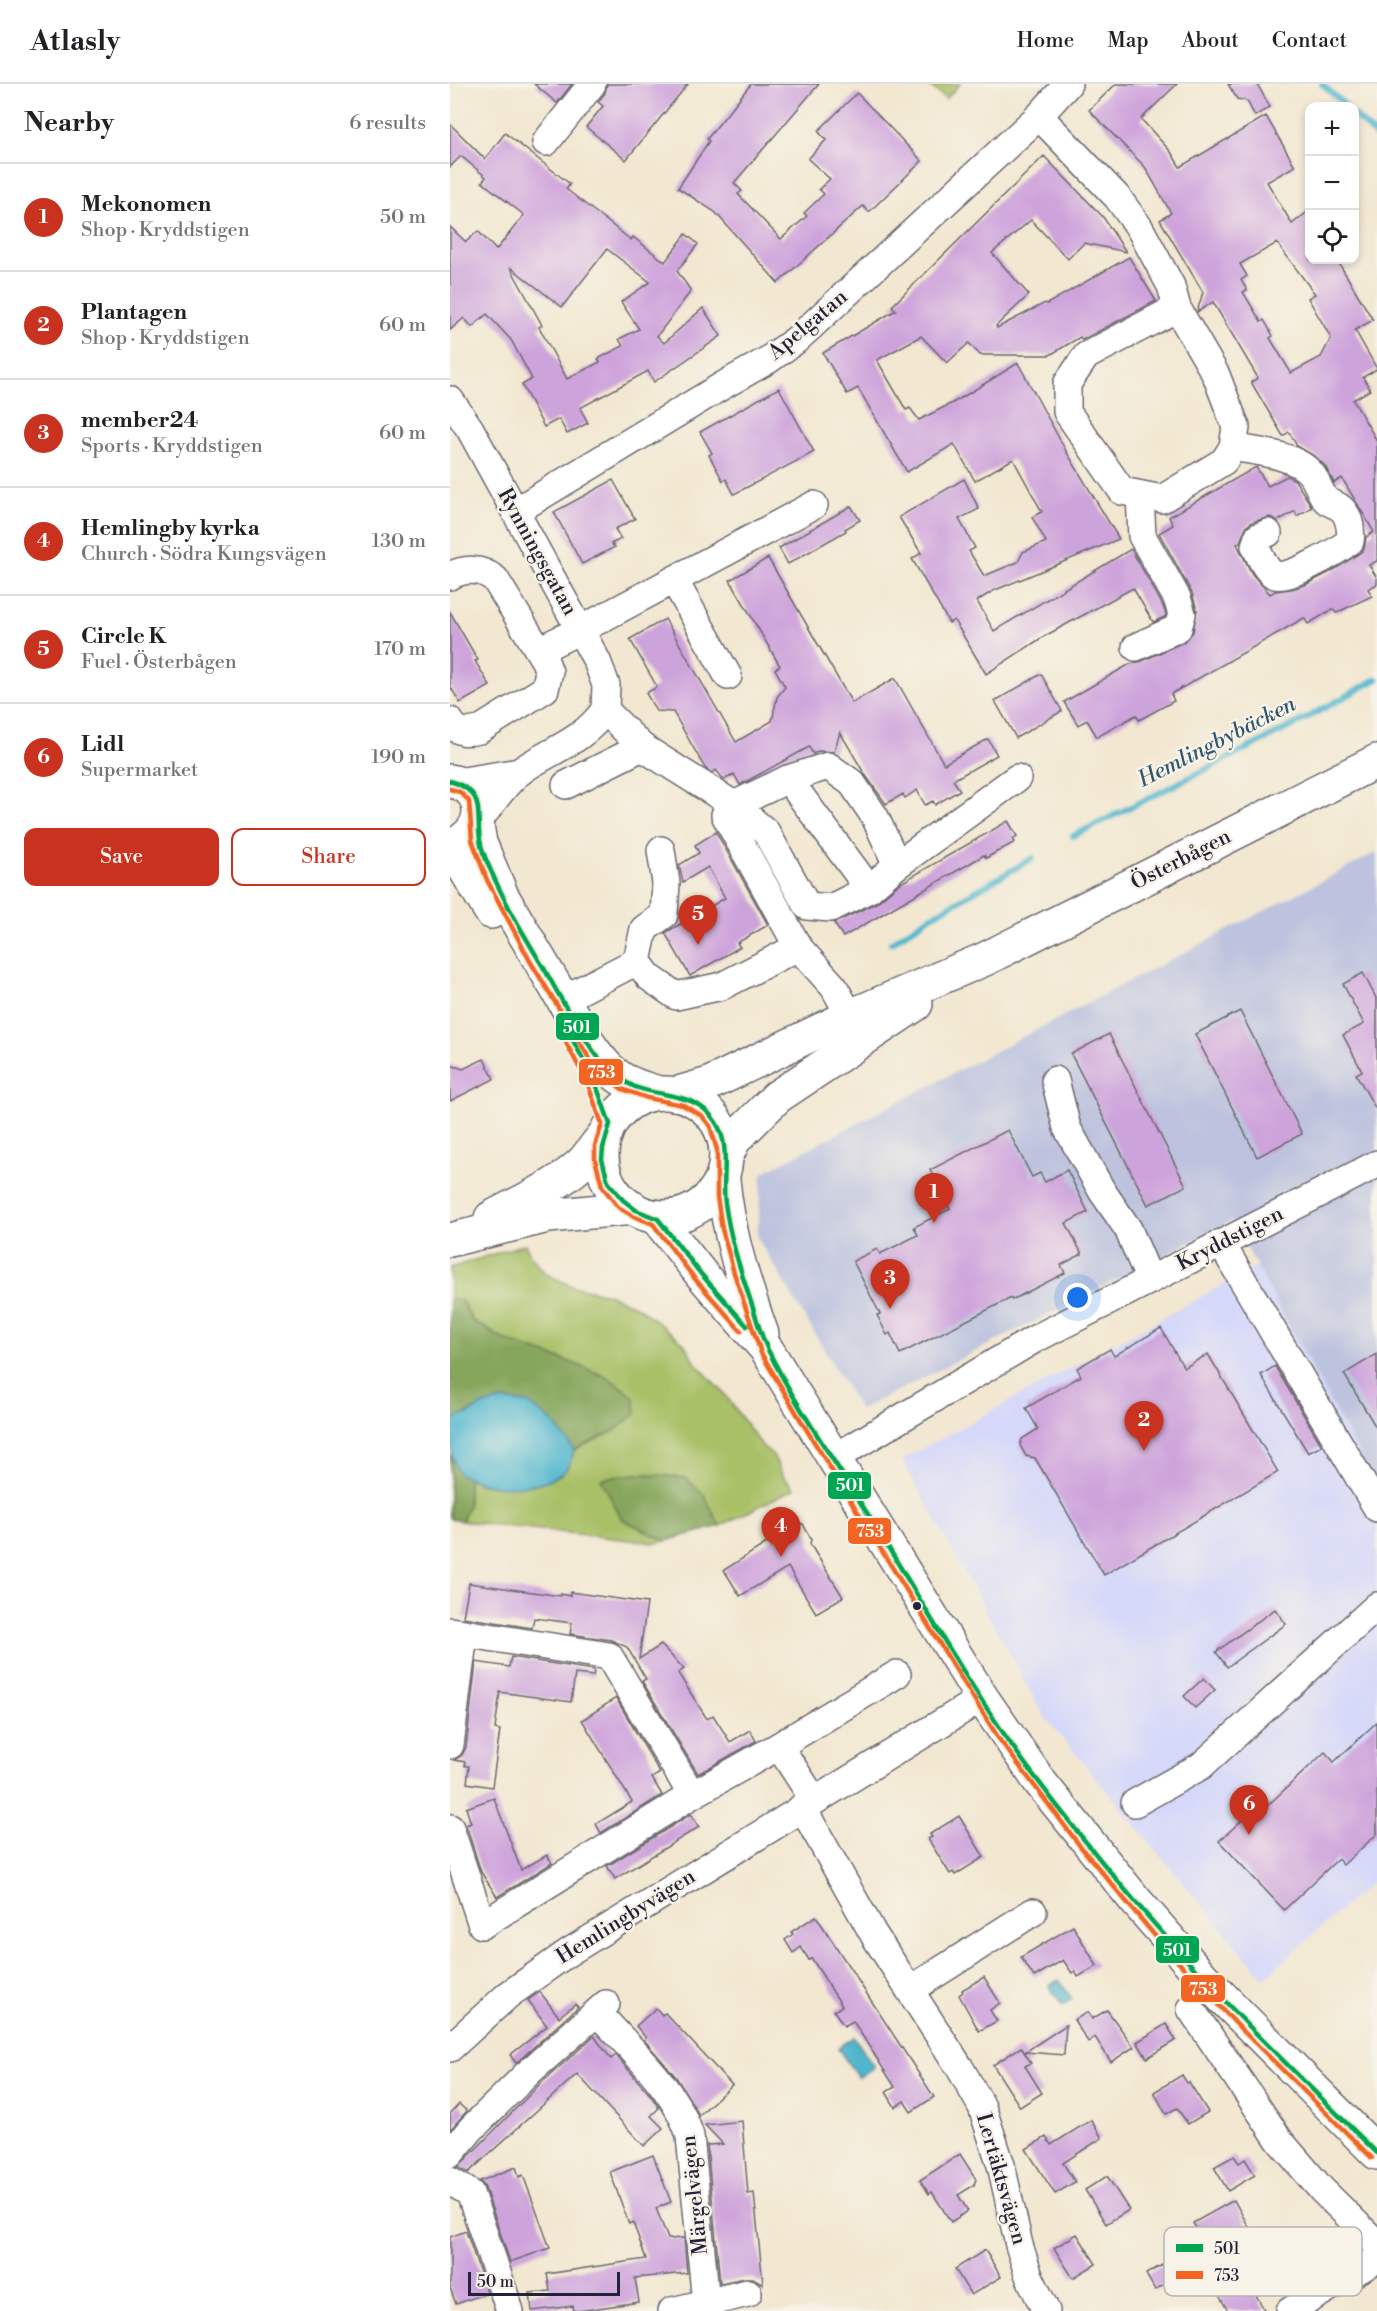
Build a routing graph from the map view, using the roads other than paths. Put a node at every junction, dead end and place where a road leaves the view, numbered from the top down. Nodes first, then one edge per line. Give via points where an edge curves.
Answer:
1 (592, 84) edge
2 (1068, 84) edge
3 (1039, 116) junction
4 (546, 142) dead end
5 (1177, 308) junction
6 (454, 415) edge
7 (1233, 447) junction
8 (1140, 495) junction
9 (814, 505) dead end
10 (516, 511) junction
11 (1268, 533) dead end
12 (450, 576) edge
13 (674, 580) junction
14 (580, 630) junction
15 (1136, 647) dead end
16 (539, 650) junction
17 (728, 676) dead end
18 (605, 710) junction
19 (450, 721) edge
20 (642, 747) junction
21 (1377, 761) edge
22 (520, 771) junction
23 (1017, 778) dead end
24 (788, 779) junction
25 (454, 781) edge
26 (566, 785) dead end
27 (730, 810) junction
28 (478, 822) junction
29 (450, 843) edge
30 (662, 849) dead end
31 (450, 851) edge
32 (897, 865) junction
33 (869, 889) junction
34 (798, 947) junction
35 (985, 959) junction
36 (637, 961) junction
37 (562, 1000) junction
38 (850, 1016) junction
39 (1055, 1080) dead end
40 (667, 1094) junction
41 (608, 1128) junction
42 (1377, 1164) edge
43 (724, 1168) junction
44 (645, 1212) junction
45 (453, 1239) edge
46 (1221, 1243) junction
47 (1150, 1280) junction
48 (767, 1350) junction
49 (834, 1458) junction
50 (1377, 1509) edge
51 (1377, 1606) edge
52 (457, 1632) edge
53 (897, 1674) dead end
54 (453, 1695) edge
55 (982, 1698) junction
56 (450, 1745) edge
57 (779, 1746) junction
58 (692, 1795) junction
59 (1135, 1803) dead end
60 (808, 1804) junction
61 (450, 1828) edge
62 (1033, 1912) dead end
63 (910, 1990) junction
64 (1191, 2009) dead end
65 (450, 2048) edge
66 (1377, 2153) edge
67 (450, 2154) edge
68 (450, 2181) edge
69 (1360, 2227) edge
70 (1362, 2229) edge
71 (1377, 2244) edge
72 (1377, 2259) edge
73 (1362, 2268) edge
74 (748, 2293) dead end
75 (1315, 2296) edge
76 (706, 2303) junction
77 (510, 2311) edge
78 (672, 2311) edge
79 (1046, 2311) edge
80 (1290, 2311) edge

1 - 4 street
2 - 3 street, Apelgatan
3 - 5 street via 1118,197 1171,286
3 - 10 street, Apelgatan via 796,340
5 - 7 street via 1216,375 1236,427
5 - 8 street via 1086,356 1067,384 1067,412 1122,491
6 - 10 street, Rynningsgatan
7 - 8 street via 1224,462 1162,499
7 - 11 street via 1301,465 1312,474 1327,501 1341,508 1351,534 1350,541 1336,552 1280,577 1272,574 1255,546 1258,537
8 - 15 street via 1142,536 1182,614 1178,628
9 - 13 street
10 - 14 street, Rynningsgatan
12 - 16 street via 473,570 495,579
13 - 14 street
13 - 17 street
14 - 16 street
14 - 18 street, Rynningsgatan via 606,685
16 - 19 street via 549,672 545,689 479,730 458,731
18 - 20 street
18 - 22 street via 587,731
20 - 26 street
20 - 27 street
21 - 35 main road, Österbågen
22 - 25 street
22 - 28 street
23 - 32 street
24 - 27 street
24 - 32 street via 828,766 852,783 875,817
24 - 33 street
25 - 28 main road via 470,789 477,798
27 - 33 street via 766,832 807,906 831,908
27 - 34 street
28 - 29 main road via 464,839
28 - 37 main road via 480,843 502,896
30 - 36 street via 664,915 644,929
31 - 41 main road via 580,1052 604,1102
32 - 33 street
34 - 36 street via 722,986 676,996 649,977
34 - 38 street via 834,987
35 - 38 main road, Österbågen
35 - 43 main road, Österbågen via 777,1097 734,1140
36 - 37 street
37 - 40 main road via 605,1066 627,1084
38 - 40 main road, Österbågen via 709,1084
39 - 47 street via 1067,1128 1128,1229
40 - 41 main road via 630,1102
40 - 43 main road via 688,1097 712,1115 721,1129
41 - 44 main road via 602,1157 604,1173 623,1202
41 - 45 main road via 583,1162 538,1193
42 - 46 street, Kryddstigen
43 - 44 main road via 714,1194 687,1215
43 - 48 main road via 725,1203 742,1277
44 - 45 main road via 548,1216
44 - 48 main road
46 - 47 street, Kryddstigen
46 - 50 street
47 - 49 street, Kryddstigen via 1033,1340
48 - 49 main road
49 - 55 main road
51 - 59 street via 1201,1766
52 - 54 street
52 - 58 street via 609,1656
53 - 57 street
54 - 56 street
55 - 60 street, Hemlingbyvägen
55 - 66 main road via 1040,1782 1171,1943
57 - 58 street
57 - 60 street
58 - 61 street via 482,1924
60 - 63 street, Lertäktsvägen via 861,1912
60 - 65 street, Hemlingbyvägen via 569,1952 508,1995
62 - 63 street
63 - 79 street, Lertäktsvägen via 982,2107 1001,2165 1019,2245
64 - 69 street via 1280,2141
67 - 76 street, Märgelvägen via 528,2073 602,2008 686,2121
68 - 77 street via 470,2193
70 - 71 street
72 - 73 street
74 - 76 street
75 - 80 street
76 - 78 street

